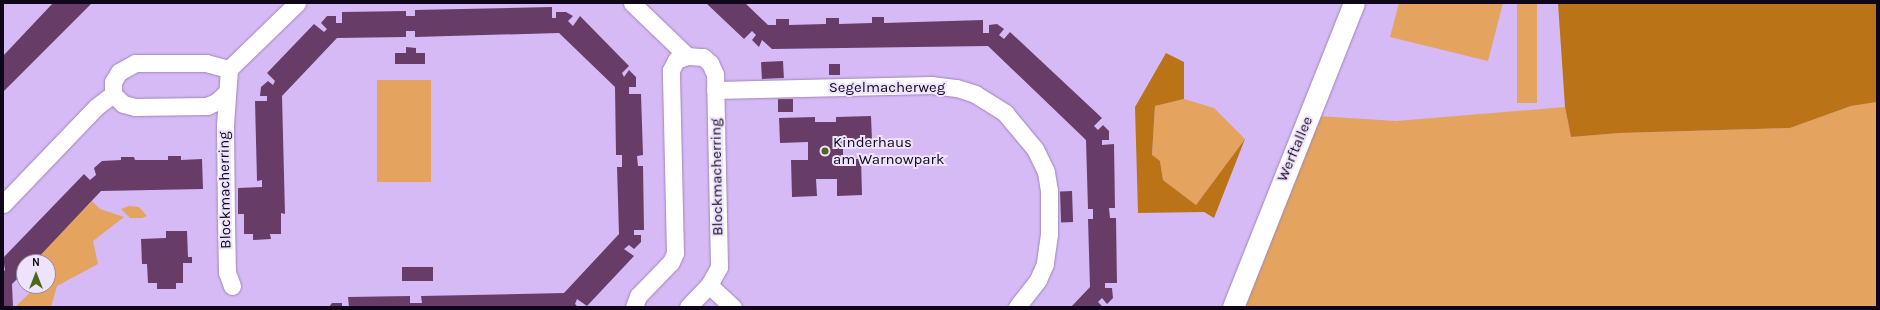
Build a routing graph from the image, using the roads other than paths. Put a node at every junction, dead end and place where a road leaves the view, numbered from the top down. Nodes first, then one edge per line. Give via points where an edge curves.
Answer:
1 (297, 3) edge
2 (632, 3) edge
3 (1354, 3) edge
4 (687, 56) junction
5 (229, 69) junction
6 (715, 90) junction
7 (226, 93) junction
8 (113, 94) junction
9 (3, 204) edge
10 (232, 286) dead end
11 (709, 286) junction
12 (1233, 303) edge
13 (634, 307) edge
14 (688, 307) edge
15 (733, 307) edge
16 (1017, 307) edge

1 - 5 street
2 - 4 street
3 - 12 street, Werftallee
4 - 6 street, Blockmacherring via 703,57 710,63 715,74
4 - 13 street via 676,60 671,70 675,253 671,262 638,296
5 - 7 street, Blockmacherring
5 - 8 street via 206,62 135,63 119,72 113,82
6 - 11 street, Blockmacherring via 719,267
6 - 16 street, Segelmacherweg via 931,85 957,88 975,94 1005,113 1035,149 1046,172 1049,190 1050,234 1045,264 1038,280
7 - 8 street via 207,106 135,107 123,104
7 - 10 street, Blockmacherring via 227,272
8 - 9 street via 96,107
11 - 14 street, Blockmacherring
11 - 15 street

